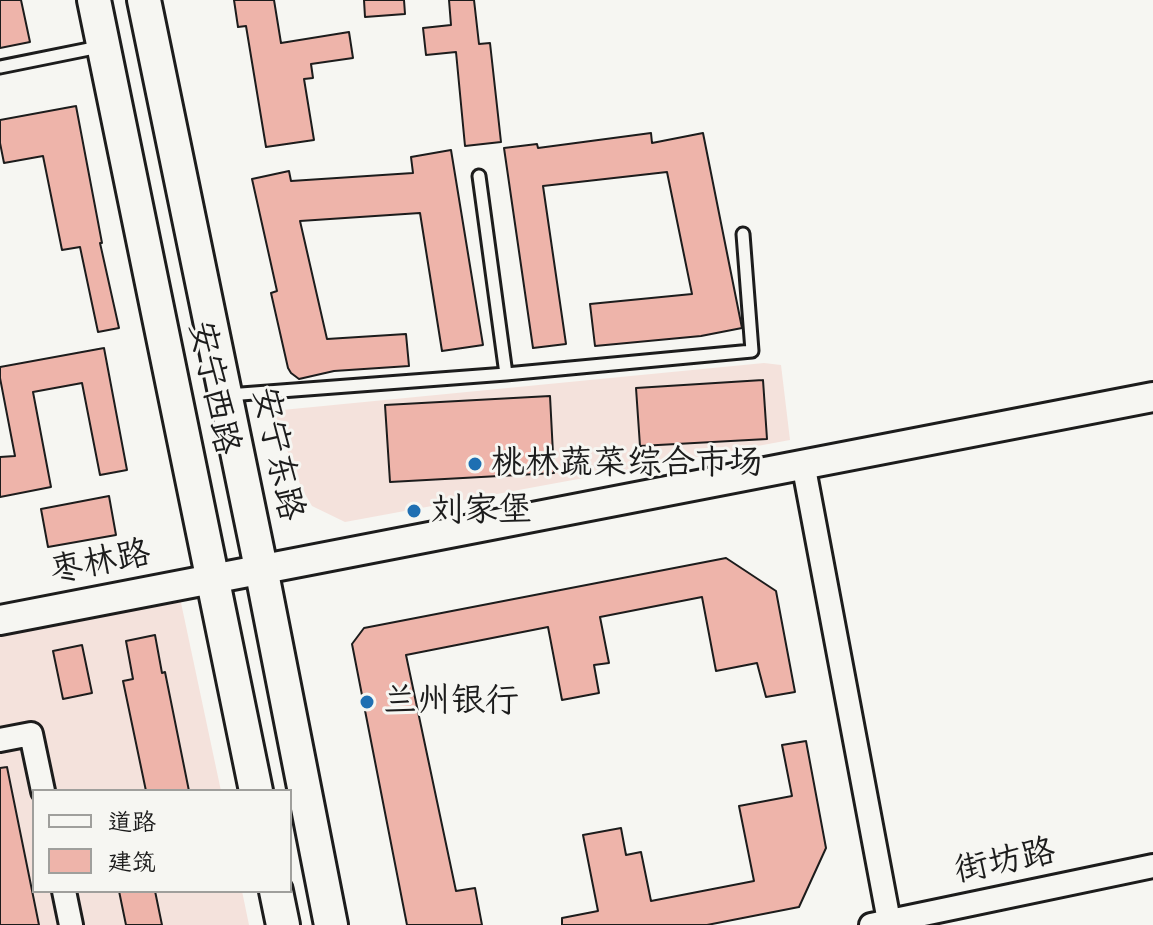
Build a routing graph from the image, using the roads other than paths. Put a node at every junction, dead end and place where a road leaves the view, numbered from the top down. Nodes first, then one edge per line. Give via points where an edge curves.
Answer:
1 (94, 0) edge
2 (144, 0) edge
3 (104, 46) junction
4 (0, 67) edge
5 (479, 176) dead end
6 (743, 234) dead end
7 (506, 374) junction
8 (226, 395) junction
9 (1153, 397) edge
10 (803, 463) junction
11 (261, 568) junction
12 (213, 578) junction
13 (0, 620) edge
14 (0, 740) edge
15 (43, 789) edge
16 (256, 789) edge
17 (1153, 866) edge
18 (64, 893) edge
19 (276, 893) edge
20 (880, 923) edge
21 (71, 925) edge
22 (283, 925) edge
23 (331, 925) edge

1 - 3 main road, 安宁西路
2 - 8 main road, 安宁东路
3 - 4 lane
3 - 12 main road, 安宁西路
5 - 7 lane
6 - 7 lane via 752,351
7 - 8 lane
8 - 11 main road, 安宁东路
9 - 10 street, 枣林路
10 - 11 street, 枣林路
10 - 20 street
11 - 12 street, 枣林路
11 - 23 main road, 安宁东路
12 - 13 street, 枣林路
12 - 16 main road, 安宁西路
14 - 15 street via 31,734
17 - 20 street, 街坊路
18 - 21 street
19 - 22 main road

